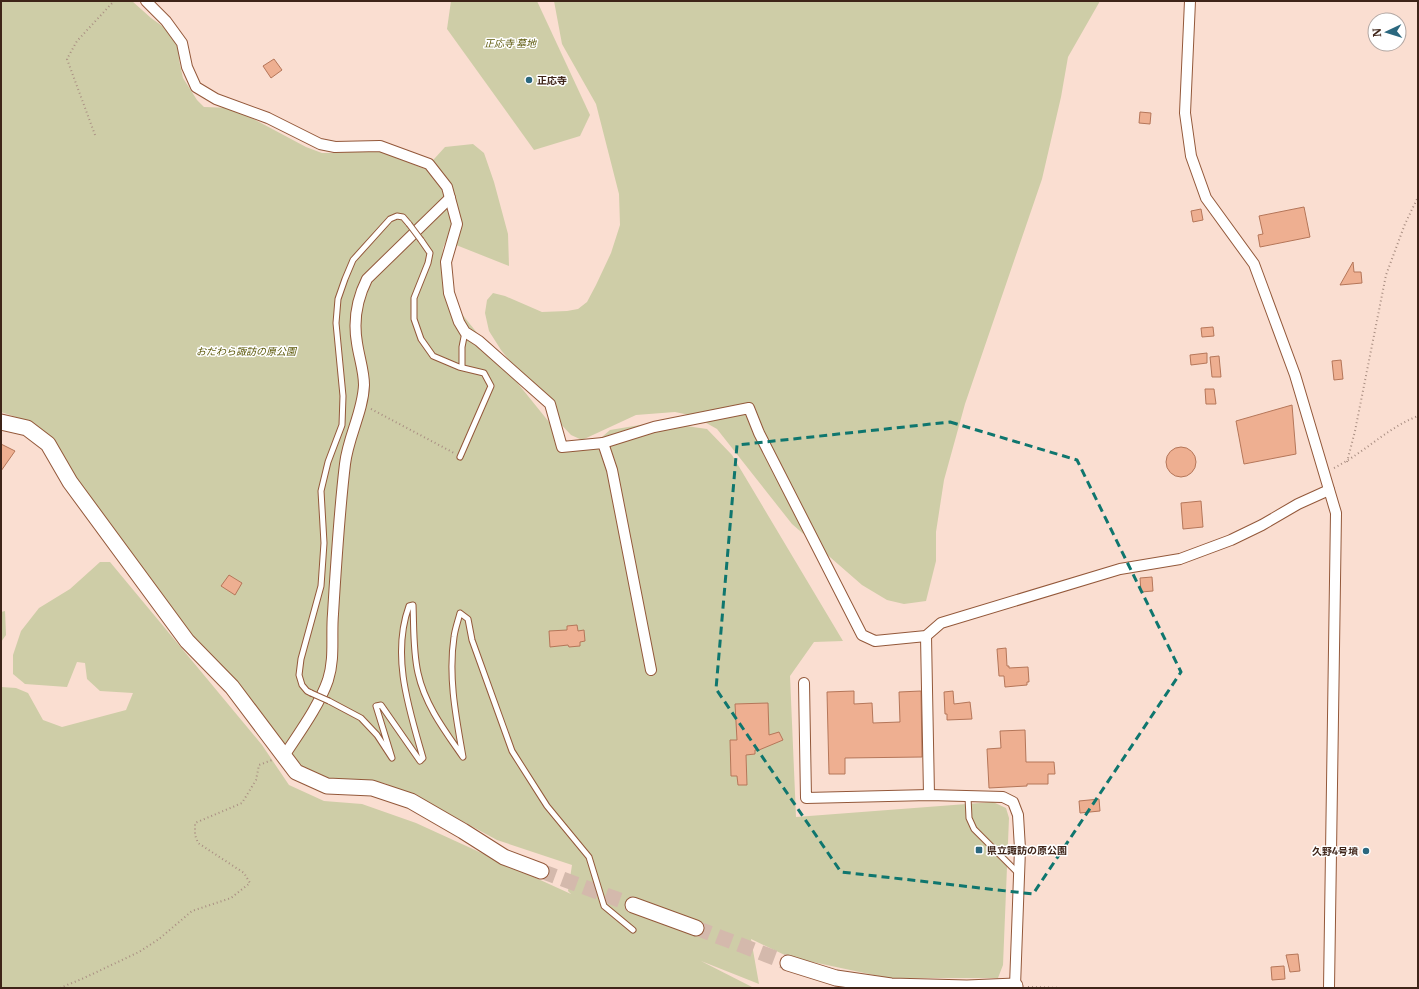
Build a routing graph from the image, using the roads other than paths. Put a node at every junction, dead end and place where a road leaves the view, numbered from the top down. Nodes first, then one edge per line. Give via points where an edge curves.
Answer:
1 (146, 1) edge
2 (1190, 1) edge
3 (450, 198) junction
4 (465, 332) junction
5 (462, 368) junction
6 (1, 422) edge
7 (603, 443) junction
8 (460, 456) road end
9 (1329, 490) junction
10 (926, 636) junction
11 (650, 670) dead end
12 (804, 683) dead end
13 (284, 756) junction
14 (929, 795) junction
15 (968, 797) junction
16 (541, 871) tunnel mouth
17 (1020, 875) junction
18 (633, 905) tunnel mouth
19 (696, 928) tunnel mouth
20 (633, 930) dead end
21 (788, 963) tunnel mouth
22 (1015, 987) edge
23 (1329, 988) edge

1 - 3 street via 166,21 182,43 187,67 196,87 216,99 268,118 320,144 335,147 380,146 429,164 447,187
2 - 9 street via 1185,113 1191,156 1206,198 1254,264 1295,375
3 - 4 street via 458,224 446,262 449,293
3 - 13 street via 367,279 360,294 356,342 364,384 345,462 333,617 333,658 327,681 313,711
4 - 5 lane
4 - 7 street via 479,341 550,404 562,447
5 - 8 lane via 484,373 491,386
5 - 20 lane, bridge via 433,356 420,339 414,319 414,298 430,253 403,217 390,219 353,260 338,299 336,323 343,396 342,426 328,462 321,491 324,543 321,586 302,659 299,675 302,685 307,691 361,718 377,735 392,758 376,706 381,705 420,761 424,758 402,676 401,635 409,606 413,605 418,674 441,725 463,757 454,702 452,668 454,637 460,613 465,616 512,751 547,806 589,857 604,906
6 - 13 street via 27,428 48,444 70,482 187,641 232,687
7 - 10 street via 654,427 749,408 759,433 862,635 875,641
7 - 11 street via 612,470
9 - 10 street via 1231,540 1180,559 1120,570 941,623
9 - 23 street via 1336,513
10 - 14 street
12 - 14 street via 806,798
13 - 16 street via 296,772 328,786 372,788 411,801 504,857
14 - 15 street
15 - 17 lane via 969,818 974,829
15 - 17 street via 1003,797 1013,802 1018,815
17 - 22 street
18 - 19 street
21 - 22 street via 836,978 891,986

